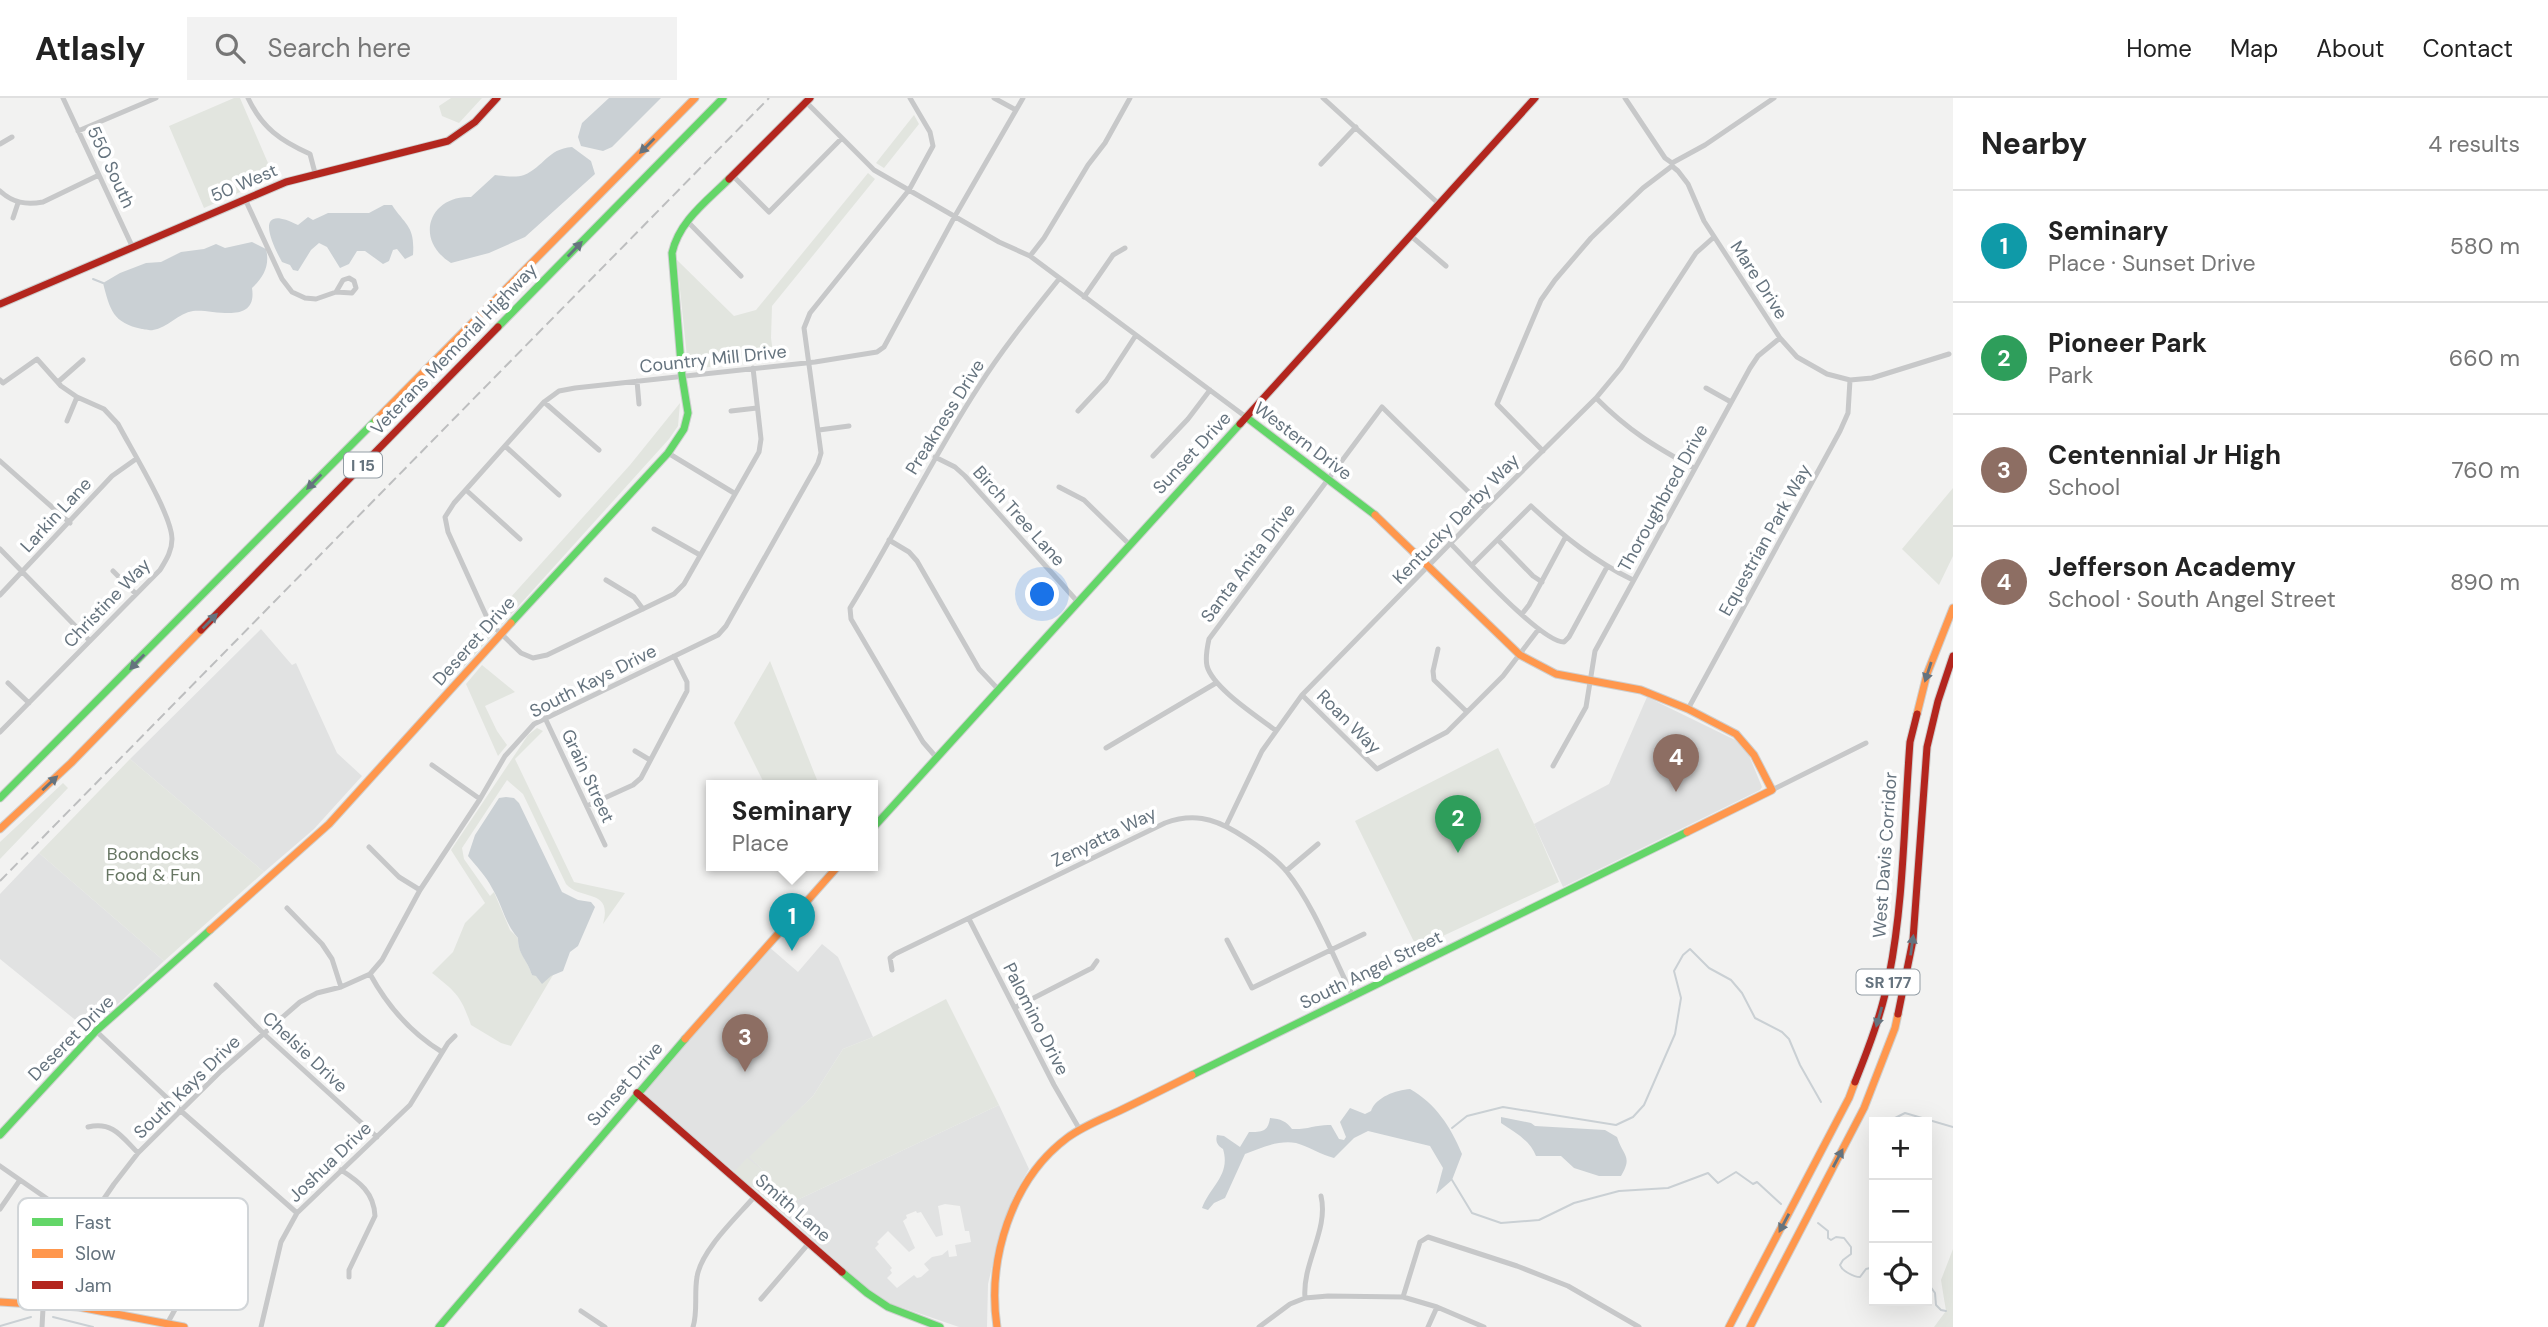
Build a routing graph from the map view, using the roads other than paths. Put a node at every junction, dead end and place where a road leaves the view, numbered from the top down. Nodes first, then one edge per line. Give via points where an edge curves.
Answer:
1 (63, 98) edge
2 (129, 98) edge
3 (156, 98) edge
4 (248, 98) edge
5 (497, 98) edge
6 (695, 98) edge
7 (723, 98) edge
8 (910, 98) edge
9 (994, 98) edge
10 (1023, 98) edge
11 (1130, 98) edge
12 (1323, 98) edge
13 (1535, 98) edge
14 (1625, 98) edge
15 (1774, 98) edge
16 (808, 100) edge
17 (133, 107) junction
18 (1016, 110) junction
19 (1356, 127) junction
20 (78, 131) junction
21 (12, 137) dead end
22 (842, 138) junction
23 (0, 144) edge
24 (1321, 164) dead end
25 (1672, 164) junction
26 (315, 173) junction
27 (99, 175) junction
28 (733, 176) junction
29 (909, 190) junction
30 (0, 191) edge
31 (245, 199) junction
32 (18, 203) junction
33 (1438, 204) junction
34 (955, 216) junction
35 (13, 218) dead end
36 (687, 221) junction
37 (1411, 236) junction
38 (1714, 237) junction
39 (133, 248) junction
40 (1125, 248) dead end
41 (1030, 257) junction
42 (1446, 266) dead end
43 (741, 276) dead end
44 (1059, 279) junction
45 (336, 292) dead end
46 (1084, 297) junction
47 (0, 304) edge
48 (1136, 335) junction
49 (1780, 338) junction
50 (1949, 354) dead end
51 (83, 360) dead end
52 (808, 362) junction
53 (753, 368) junction
54 (682, 376) junction
55 (0, 380) edge
56 (1850, 380) junction
57 (637, 381) junction
58 (58, 382) junction
59 (1706, 388) dead end
60 (1209, 390) junction
61 (77, 397) junction
62 (1596, 398) junction
63 (544, 402) junction
64 (1731, 402) junction
65 (639, 404) dead end
66 (757, 408) junction
67 (731, 411) dead end
68 (1078, 411) dead end
69 (1246, 417) junction
70 (67, 421) dead end
71 (849, 426) dead end
72 (819, 430) junction
73 (505, 446) junction
74 (599, 450) dead end
75 (1543, 451) junction
76 (668, 453) junction
77 (1153, 456) dead end
78 (935, 457) junction
79 (136, 459) junction
80 (0, 461) edge
81 (1694, 468) junction
82 (1330, 480) junction
83 (1059, 487) dead end
84 (466, 489) junction
85 (734, 493) junction
86 (559, 495) dead end
87 (1485, 508) junction
88 (70, 523) junction
89 (654, 529) dead end
90 (1565, 538) junction
91 (520, 539) dead end
92 (889, 540) junction
93 (1498, 540) junction
94 (1450, 543) junction
95 (1129, 544) junction
96 (0, 549) edge
97 (700, 555) junction
98 (1472, 565) junction
99 (1429, 567) junction
100 (1607, 567) junction
101 (113, 571) dead end
102 (23, 572) junction
103 (606, 580) dead end
104 (1633, 580) junction
105 (1542, 582) junction
106 (136, 594) junction
107 (0, 595) edge
108 (1077, 601) junction
109 (1953, 608) edge
110 (643, 609) junction
111 (1522, 614) junction
112 (1538, 630) junction
113 (501, 633) junction
114 (90, 641) junction
115 (1438, 649) dead end
116 (1520, 655) junction
117 (674, 656) junction
118 (1953, 656) edge
119 (1216, 682) junction
120 (1589, 682) junction
121 (8, 683) dead end
122 (998, 689) junction
123 (1302, 695) junction
124 (29, 703) junction
125 (1688, 709) junction
126 (1467, 712) junction
127 (545, 718) junction
128 (1275, 730) junction
129 (0, 732) edge
130 (1866, 743) dead end
131 (1106, 748) dead end
132 (635, 751) dead end
133 (936, 757) junction
134 (650, 760) junction
135 (432, 765) dead end
136 (1553, 766) dead end
137 (1772, 790) junction
138 (0, 799) edge
139 (480, 799) junction
140 (587, 806) junction
141 (878, 823) edge
142 (1226, 826) junction
143 (0, 829) edge
144 (1318, 844) dead end
145 (605, 845) dead end
146 (369, 846) dead end
147 (834, 871) edge
148 (1286, 871) junction
149 (419, 890) junction
150 (287, 908) dead end
151 (969, 919) junction
152 (1364, 933) dead end
153 (1227, 940) dead end
154 (1330, 950) junction
155 (1097, 961) dead end
156 (892, 970) dead end
157 (370, 974) junction
158 (216, 985) dead end
159 (341, 987) junction
160 (1353, 996) junction
161 (1016, 1007) junction
162 (96, 1031) junction
163 (264, 1034) junction
164 (455, 1036) dead end
165 (442, 1052) junction
166 (637, 1093) junction
167 (181, 1111) junction
168 (88, 1127) dead end
169 (1080, 1130) junction
170 (0, 1135) edge
171 (377, 1137) junction
172 (138, 1153) junction
173 (0, 1166) edge
174 (341, 1170) junction
175 (20, 1180) junction
176 (755, 1196) junction
177 (1321, 1196) dead end
178 (45, 1198) edge
179 (105, 1198) edge
180 (0, 1209) edge
181 (297, 1213) junction
182 (809, 1242) junction
183 (349, 1277) dead end
184 (1403, 1297) junction
185 (761, 1298) dead end
186 (1305, 1298) junction
187 (0, 1302) edge
188 (18, 1302) edge
189 (1437, 1307) junction
190 (95, 1310) edge
191 (175, 1310) edge
192 (582, 1311) dead end
193 (993, 1312) junction
194 (167, 1324) junction
195 (184, 1327) edge
196 (261, 1327) edge
197 (439, 1327) edge
198 (605, 1327) edge
199 (693, 1327) edge
200 (940, 1327) edge
201 (990, 1327) edge
202 (997, 1327) edge
203 (1259, 1327) edge
204 (1429, 1327) edge
205 (1483, 1327) edge
206 (1639, 1327) edge
207 (1729, 1327) edge
208 (1749, 1327) edge

1 - 20 street, 550 South
2 - 17 street
3 - 17 street
4 - 26 street via 267,129 310,154
5 - 26 main road, 50 West via 481,119 448,141
6 -> 138 main road, Veterans Memorial Highway / I 15
143 -> 7 main road, Veterans Memorial Highway / I 15 via 81,753
8 - 29 street, South Kays Drive via 933,146
9 - 18 street
10 - 18 street, Country Mill Drive
11 - 41 street
12 - 19 street
13 - 33 main road, Sunset Drive
14 - 25 street, Mare Drive
15 - 25 street
16 - 22 street, Western Drive
16 - 28 main road, Deseret Drive
17 - 20 street
18 - 34 street, Country Mill Drive
19 - 24 street
19 - 33 street
20 - 27 street, 550 South
21 - 23 street
22 - 28 street via 769,212
22 - 29 street, Western Drive via 874,170
25 - 38 street, Mare Drive via 1688,184
25 - 75 street via 1591,238 1541,300 1497,404
26 - 31 main road, 50 West
27 - 32 street via 43,202
27 - 39 street, 550 South
28 - 36 main road, Deseret Drive
29 - 34 street, Western Drive
29 - 52 street, South Kays Drive via 810,313 804,328
30 - 32 street
31 - 39 main road, 50 West
31 - 45 street via 286,285 296,294 316,299
32 - 35 street
33 - 37 main road, Sunset Drive
34 - 41 street, Western Drive
34 - 52 street, Country Mill Drive via 884,347 869,355
36 - 43 street
36 - 54 main road, Deseret Drive via 671,258
37 - 42 street
37 - 69 main road, Sunset Drive
38 - 49 street, Mare Drive
38 - 62 street, Kentucky Derby Way via 1696,253 1621,368
39 - 47 main road, 50 West
40 - 46 street via 1113,255
41 - 44 street, Western Drive
44 - 46 street, Western Drive
44 - 78 street, Preakness Drive via 1000,355
46 - 48 street, Western Drive
48 - 60 street, Western Drive
48 - 68 street via 1106,381
49 - 56 street, Mare Drive via 1815,368
49 - 64 street, Thoroughbred Drive via 1758,356
50 - 56 street
51 - 58 street
52 - 53 street, Country Mill Drive
52 - 72 street, South Kays Drive
53 - 54 street, Country Mill Drive
53 - 66 street
54 - 57 street, Country Mill Drive
54 - 76 main road, Deseret Drive via 688,413 684,429
55 - 58 street, Christine Way via 4,383 37,359
56 - 125 street, Equestrian Park Way via 1848,413 1840,431
57 - 63 street, Country Mill Drive via 559,391
57 - 65 street
58 - 61 street, Christine Way
59 - 64 street
60 - 69 street, Western Drive
60 - 77 street
61 - 70 street
61 - 79 street, Christine Way via 112,416
62 - 75 street, Kentucky Derby Way
62 - 81 street via 1647,442
63 - 73 street, Country Mill Drive
63 - 74 street
64 - 81 street, Thoroughbred Drive
66 - 67 street
66 - 85 street via 759,452
69 - 82 main road, Western Drive
69 - 95 main road, Sunset Drive
71 - 72 street
72 - 117 street, South Kays Drive via 818,463 726,626 718,635
73 - 84 street, Country Mill Drive
73 - 86 street
75 - 87 street, Kentucky Derby Way
76 - 85 street
76 - 113 main road, Deseret Drive
78 - 92 street, Preakness Drive
78 - 108 street, Birch Tree Lane via 965,476
79 - 88 street, Larkin Lane via 112,476
79 - 106 street, Christine Way via 166,516 172,540 160,570
80 - 88 street
81 - 104 street, Thoroughbred Drive
82 - 87 street, Santa Anita Drive via 1382,407
82 - 99 main road, Western Drive via 1378,517
82 - 119 street, Santa Anita Drive via 1209,639 1207,667
83 - 95 street via 1084,500
84 - 91 street
84 - 113 street, Country Mill Drive via 445,517 448,532 489,622
85 - 97 street
87 - 94 street, Kentucky Derby Way
88 - 102 street, Larkin Lane
89 - 97 street
90 - 93 street via 1531,506
90 - 100 street
90 - 105 street
92 - 122 street via 917,561 979,669
92 - 133 street, Preakness Drive via 850,608 851,619
93 - 98 street
93 - 105 street
94 - 98 street
94 - 99 street, Kentucky Derby Way
95 - 108 main road, Sunset Drive
96 - 102 street
97 - 110 street via 674,594
98 - 111 street
99 - 116 main road, Western Drive
99 - 123 street, Kentucky Derby Way
100 - 104 street
100 - 112 street via 1564,642
101 - 106 street
102 - 107 street, Larkin Lane
102 - 114 street
103 - 110 street via 634,597
104 - 120 street, Thoroughbred Drive via 1595,651
105 - 111 street
106 - 114 street, Christine Way
108 - 122 main road, Sunset Drive
109 -> 207 main road, West Davis Corridor / SR 177 via 1927,674 1910,743 1895,941 1875,1031 1849,1098
110 - 113 street, Country Mill Drive via 533,658
111 - 112 street
112 - 116 street
113 - 162 main road, Deseret Drive via 329,824
114 - 124 street, Christine Way
115 - 126 street via 1434,680
116 - 120 main road, Western Drive via 1556,674
116 - 126 street
117 - 127 street, South Kays Drive
117 - 134 street via 687,691
208 -> 118 main road, West Davis Corridor / SR 177 via 1860,1115 1892,1037 1913,940 1927,747
119 - 128 street
119 - 131 street
120 - 125 main road, Western Drive via 1641,691
120 - 136 street, Thoroughbred Drive via 1586,707
121 - 124 street
122 - 133 main road, Sunset Drive
123 - 126 street, Roan Way via 1377,769 1447,732
123 - 128 street, Kentucky Derby Way
124 - 129 street, Christine Way
125 - 137 main road, Western Drive via 1736,734 1754,755
127 - 139 street, South Kays Drive via 522,734
127 - 140 street, Grain Street
128 - 142 street, Kentucky Derby Way
130 - 137 street, South Angel Street
132 - 134 street
133 - 141 main road, Sunset Drive
134 - 140 street via 633,785
135 - 139 street
137 - 160 main road, South Angel Street
139 - 149 street, South Kays Drive
140 - 145 street, Grain Street
142 - 148 street, Zenyatta Way
142 - 151 street, Zenyatta Way via 1196,816 1182,817
144 - 148 street
146 - 149 street
147 - 166 main road, Sunset Drive
148 - 154 street, Zenyatta Way
149 - 157 street, South Kays Drive
150 - 159 street via 322,944
151 - 156 street, Zenyatta Way via 895,954 890,958
151 - 161 street, Palomino Drive
152 - 154 street
153 - 154 street via 1252,988
154 - 160 street, Zenyatta Way
155 - 161 street via 1092,968
157 - 159 street, South Kays Drive
157 - 165 street via 393,1011
158 - 163 street, Chelsie Drive
159 - 163 street, South Kays Drive via 317,992 300,1002
160 - 169 main road, South Angel Street
161 - 169 street, Palomino Drive
162 - 167 street
162 - 170 main road, Deseret Drive
163 - 167 street, South Kays Drive
163 - 171 street, Chelsie Drive
164 - 165 street, Joshua Drive
165 - 171 street, Joshua Drive via 419,1093
166 - 176 main road, Smith Lane
166 - 197 main road, Sunset Drive
167 - 172 street, South Kays Drive
167 - 181 street
168 - 172 street via 109,1127
169 - 193 main road, South Angel Street via 1041,1162 1016,1205 995,1272
171 - 174 street, Joshua Drive
172 - 179 street, South Kays Drive
173 - 175 street
174 - 181 street, Joshua Drive
174 - 183 street via 368,1191 375,1216
175 - 178 street
175 - 180 street
176 - 182 main road, Smith Lane
176 - 199 street via 710,1249 697,1273
177 - 186 street via 1324,1210 1305,1279
181 - 196 street, Joshua Drive via 281,1242
182 - 185 street
182 - 200 main road, Smith Lane via 888,1307
184 - 186 street
184 - 189 street
184 - 206 street via 1420,1242 1428,1237 1568,1286
186 - 203 street
187 - 188 main road
189 - 204 street
189 - 205 street
190 - 194 main road
191 - 194 street
192 - 198 street
193 - 201 main road, South Angel Street
193 - 202 main road, South Angel Street
194 - 195 main road

